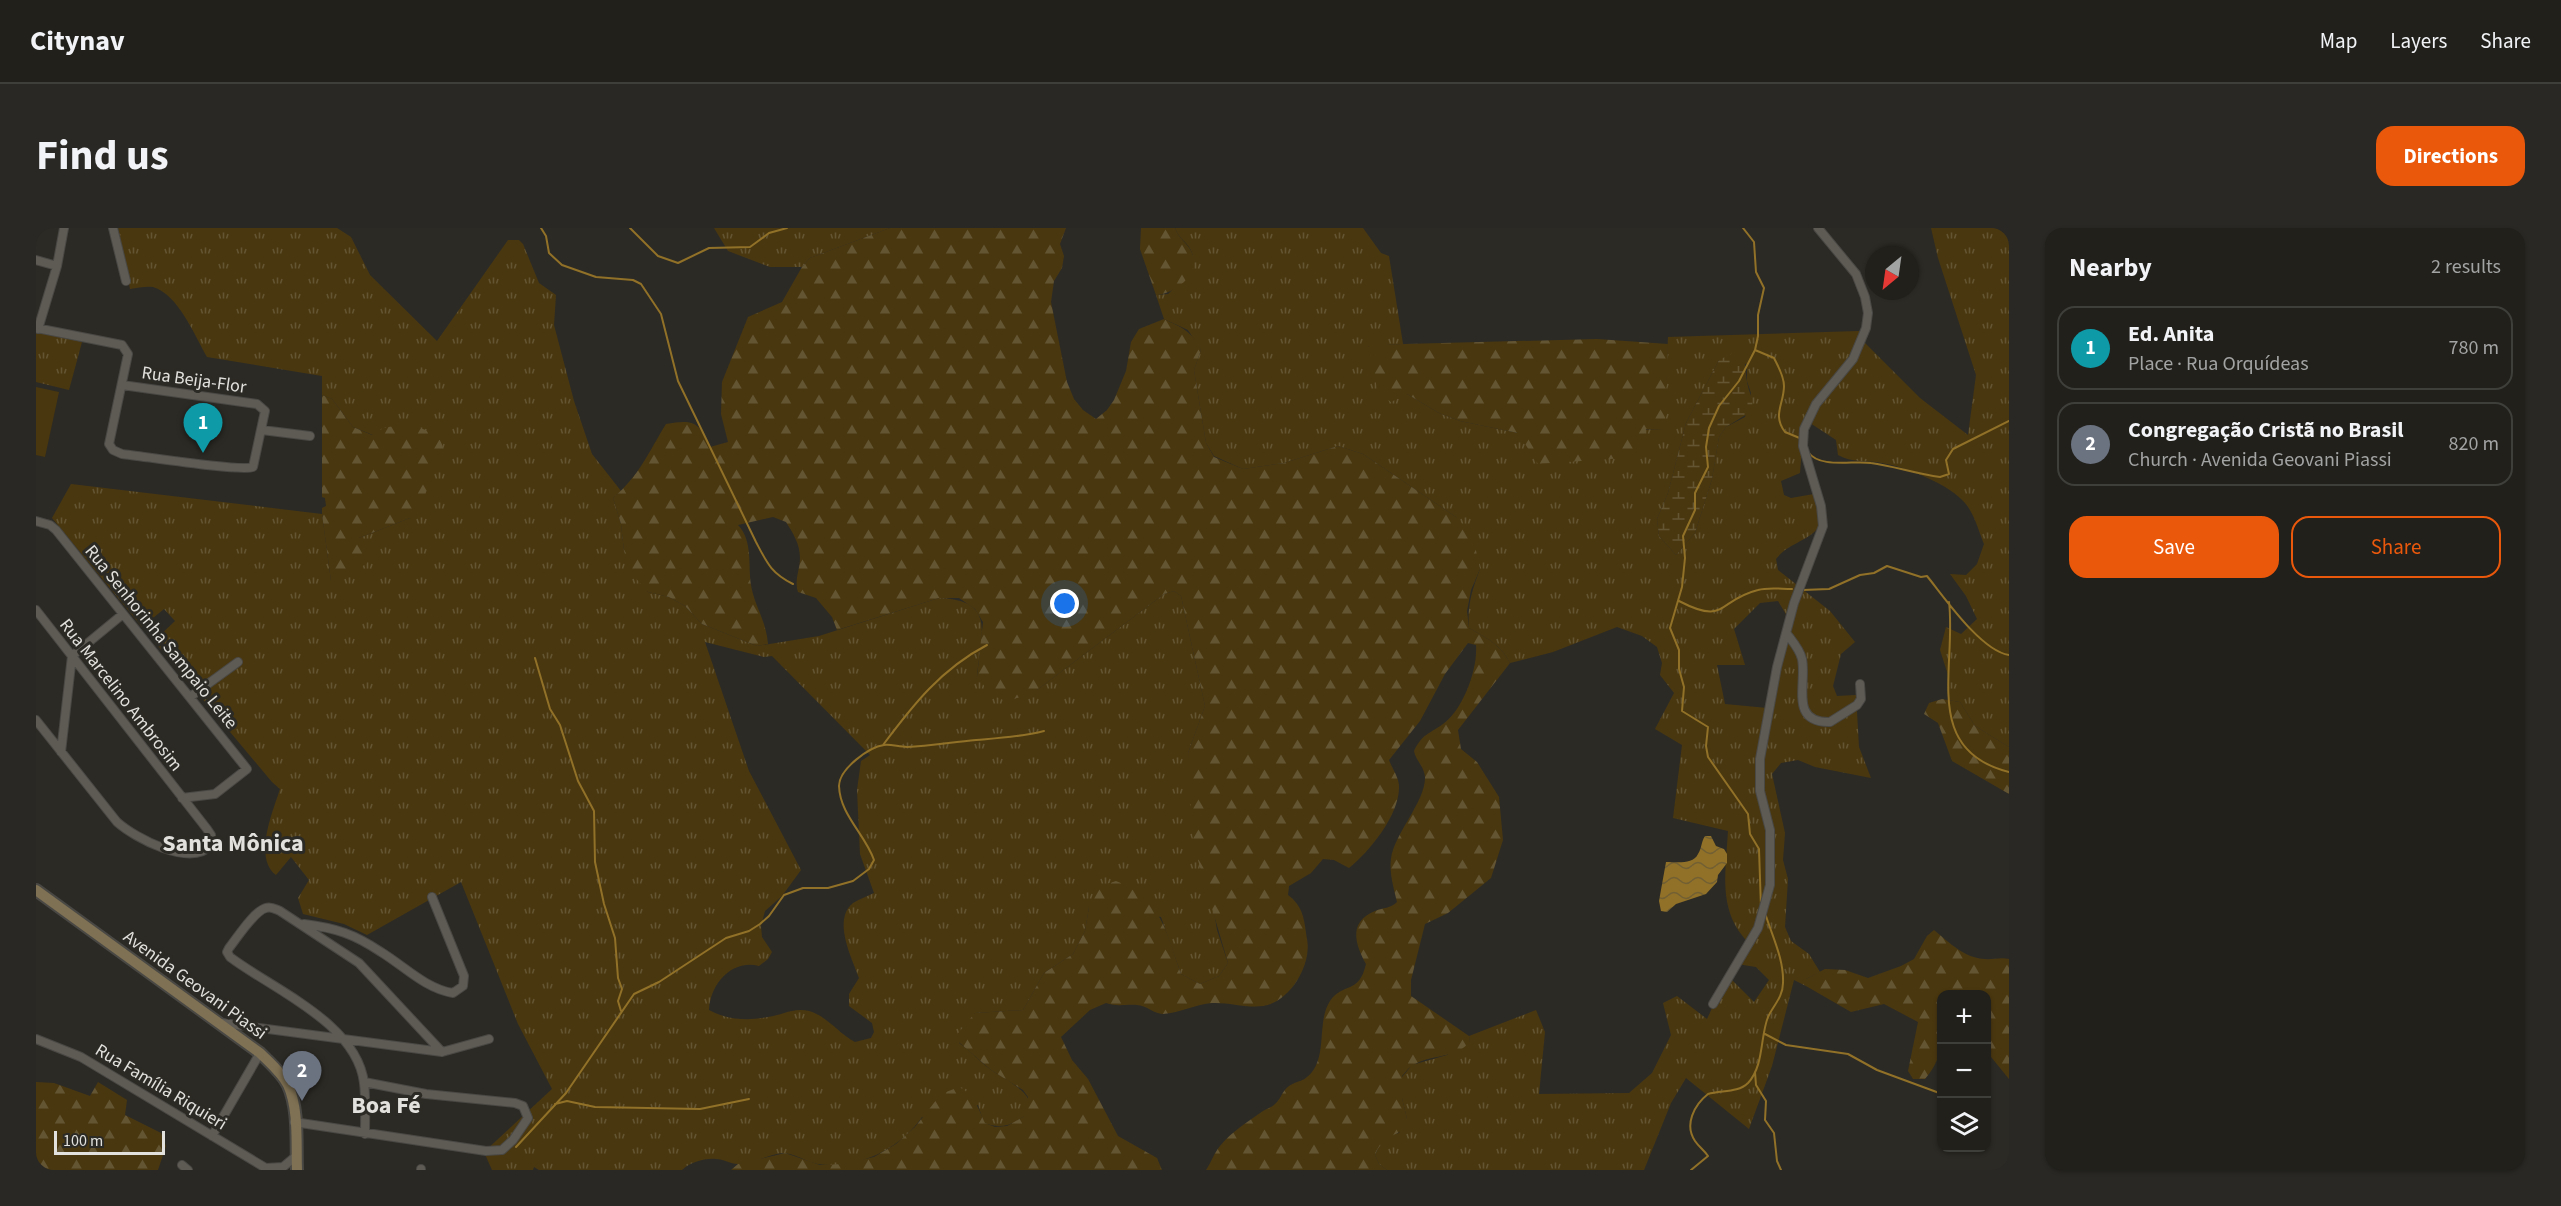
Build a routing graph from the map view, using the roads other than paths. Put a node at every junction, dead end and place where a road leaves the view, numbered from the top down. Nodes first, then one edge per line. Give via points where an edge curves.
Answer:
1 (64, 228) edge
2 (113, 228) edge
3 (1818, 228) edge
4 (36, 260) edge
5 (57, 266) junction
6 (126, 281) dead end
7 (37, 328) edge
8 (122, 385) junction
9 (262, 430) junction
10 (310, 436) dead end
11 (36, 521) edge
12 (36, 610) edge
13 (123, 614) junction
14 (1787, 634) junction
15 (72, 656) junction
16 (238, 662) dead end
17 (1860, 684) dead end
18 (190, 698) junction
19 (36, 720) edge
20 (62, 752) junction
21 (182, 798) junction
22 (37, 893) edge
23 (432, 897) dead end
24 (302, 924) junction
25 (1713, 1004) dead end
26 (220, 1023) junction
27 (36, 1039) edge
28 (344, 1039) junction
29 (489, 1039) dead end
30 (442, 1052) junction
31 (260, 1053) junction
32 (364, 1082) junction
33 (294, 1122) junction
34 (364, 1134) junction
35 (212, 1136) junction
36 (296, 1156) junction
37 (268, 1169) edge
38 (297, 1170) edge

1 - 5 street
2 - 6 street
3 - 14 street via 1856,274 1868,313 1859,349 1816,404 1804,429 1804,453 1821,506 1823,526 1797,594
4 - 5 street
5 - 7 street
7 - 8 street via 125,346 128,354
8 - 9 street, Rua Beija-Flor via 233,399 262,407
8 - 9 street via 109,444 117,453 253,467
9 - 10 street
11 - 13 street, Rua Senhorinha Sampaio Leite via 56,530
12 - 15 street, Rua Marcelino Ambrosim
13 - 15 street
13 - 18 street, Rua Senhorinha Sampaio Leite
14 - 17 street via 1802,659 1802,704 1815,720 1830,723 1857,705 1861,699
14 - 25 street via 1777,667 1759,772 1770,830 1770,885 1758,928
15 - 20 street
15 - 21 street, Rua Marcelino Ambrosim
16 - 18 street
18 - 21 street, Rua Senhorinha Sampaio Leite via 248,769 215,794
19 - 20 street
20 - 21 street, Rua Marcelino Ambrosim via 127,830 148,842 185,854 202,852 211,845 211,835
22 - 26 main road, Avenida Geovani Piassi
23 - 24 street via 464,976 463,986 453,993 432,986 381,951 335,928
24 - 28 street via 280,911 264,908 227,952 288,993
24 - 30 street via 359,963
26 - 28 street
26 - 31 main road, Avenida Geovani Piassi
27 - 35 street, Rua Família Riquieri via 81,1057
28 - 30 street
28 - 32 street via 354,1052
29 - 30 street
31 - 33 main road, Avenida Geovani Piassi via 288,1085
31 - 35 street
32 - 34 street
32 - 34 street via 426,1094 515,1103 523,1106 528,1118 502,1150
33 - 34 street
33 - 36 main road, Avenida Geovani Piassi
35 - 37 street, Rua Família Riquieri
36 - 37 street, Rua Família Riquieri via 282,1167
36 - 38 main road, Avenida Geovani Piassi

